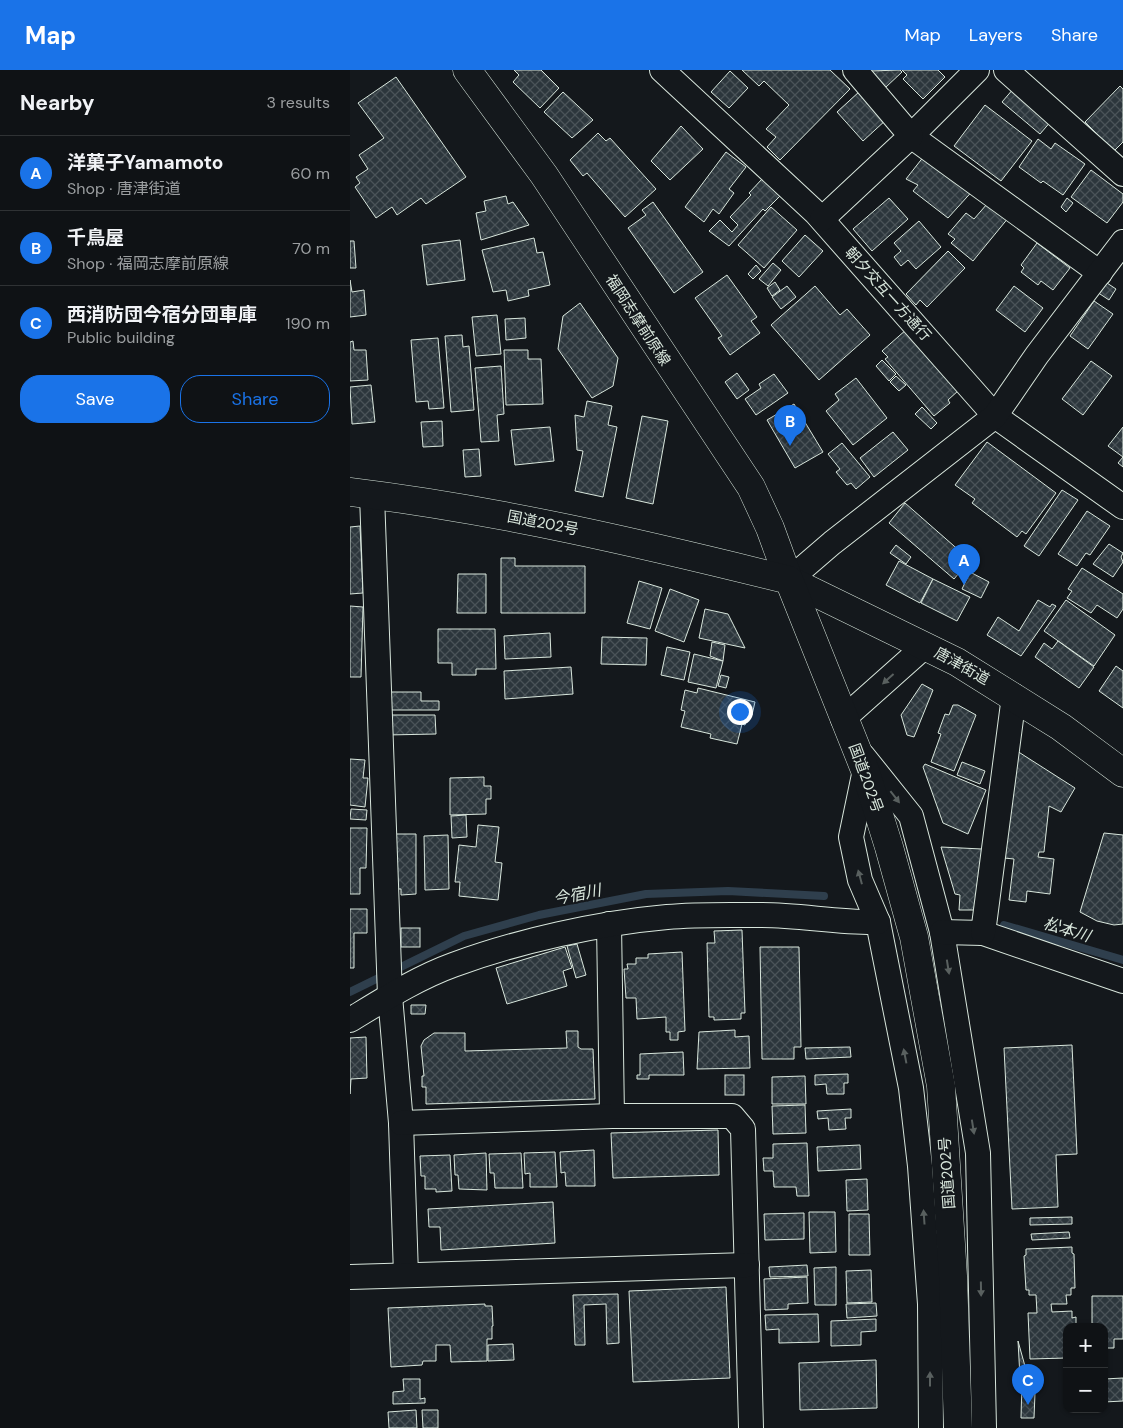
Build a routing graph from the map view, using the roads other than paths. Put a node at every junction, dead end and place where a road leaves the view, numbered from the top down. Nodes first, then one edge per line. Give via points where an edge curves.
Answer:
1 (467, 70) edge
2 (855, 70) edge
3 (977, 70) edge
4 (1006, 70) edge
5 (664, 71) edge
6 (911, 136) junction
7 (1123, 174) edge
8 (822, 220) junction
9 (1123, 242) edge
10 (1100, 273) junction
11 (995, 416) junction
12 (361, 494) edge
13 (1123, 507) edge
14 (789, 580) junction
15 (924, 646) junction
16 (1014, 696) junction
17 (843, 719) junction
18 (854, 745) junction
19 (865, 770) junction
20 (1123, 773) edge
21 (878, 922) junction
22 (609, 924) junction
23 (942, 932) junction
24 (983, 933) junction
25 (1123, 981) edge
26 (390, 996) junction
27 (350, 1020) edge
28 (612, 1116) junction
29 (401, 1123) junction
30 (747, 1265) junction
31 (406, 1275) junction
32 (350, 1277) edge
33 (751, 1428) edge
34 (931, 1428) edge
35 (958, 1428) edge
36 (984, 1428) edge

1 - 14 main road, 福岡志摩前原線 via 544,175 751,487
2 - 6 street
3 - 6 street
4 - 7 street
5 - 8 street, 朝夕交互一方通行
6 - 8 street
6 - 10 street
8 - 11 street, 朝夕交互一方通行
9 - 10 street
10 - 11 street via 1036,355
11 - 13 street, 朝夕交互一方通行
11 - 14 street
12 - 14 main road, 国道202号 via 572,528
12 - 26 street
14 - 15 main road, 唐津街道
14 - 17 main road, 国道202号
15 - 16 main road, 唐津街道
15 -> 17 street
16 - 20 main road, 唐津街道
16 - 24 street
17 - 18 main road, 国道202号
18 - 19 main road, 国道202号
18 -> 23 street via 911,816
21 -> 19 street via 860,880 851,837
19 - 35 main road, 国道202号 via 914,937 941,1086 953,1276
21 - 22 street via 764,915 668,916
34 -> 21 street via 930,1304 920,1166 911,1088
22 - 26 street via 452,965
22 - 28 street
23 - 24 street
23 -> 36 street via 978,1153
24 - 25 street
26 - 27 street
26 - 29 street
28 - 29 street
28 - 30 street via 732,1116 743,1129
29 - 31 street
30 - 31 street
30 - 33 street
31 - 32 street

